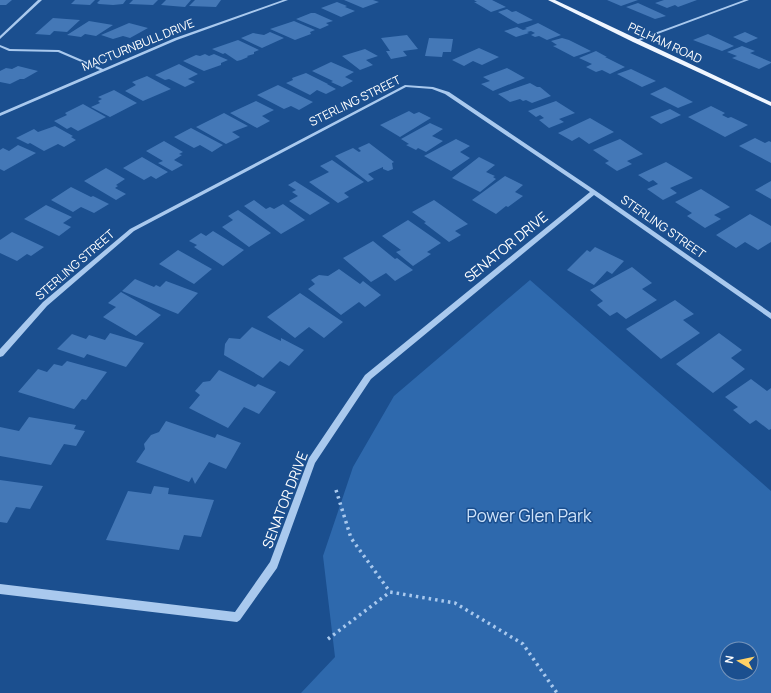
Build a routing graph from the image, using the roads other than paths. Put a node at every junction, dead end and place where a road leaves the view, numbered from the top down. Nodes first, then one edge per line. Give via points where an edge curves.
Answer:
1 (40, 0) edge
2 (284, 0) edge
3 (551, 0) edge
4 (747, 0) edge
5 (0, 38) edge
6 (635, 41) junction
7 (0, 46) edge
8 (102, 70) junction
9 (771, 104) edge
10 (0, 115) edge
11 (594, 192) junction
12 (771, 316) edge
13 (0, 354) edge
14 (0, 589) edge

1 - 5 street
2 - 8 street, MACTURNBULL DRIVE via 176,39
3 - 6 main road, PELHAM ROAD
4 - 6 street
6 - 9 main road, PELHAM ROAD
7 - 8 street via 9,50 59,51
8 - 10 street, MACTURNBULL DRIVE
11 - 12 street, STERLING STREET
11 - 13 street, STERLING STREET via 447,93 433,88 405,86 132,230 45,304
11 - 14 street, SENATOR DRIVE via 368,377 312,461 274,565 236,617

